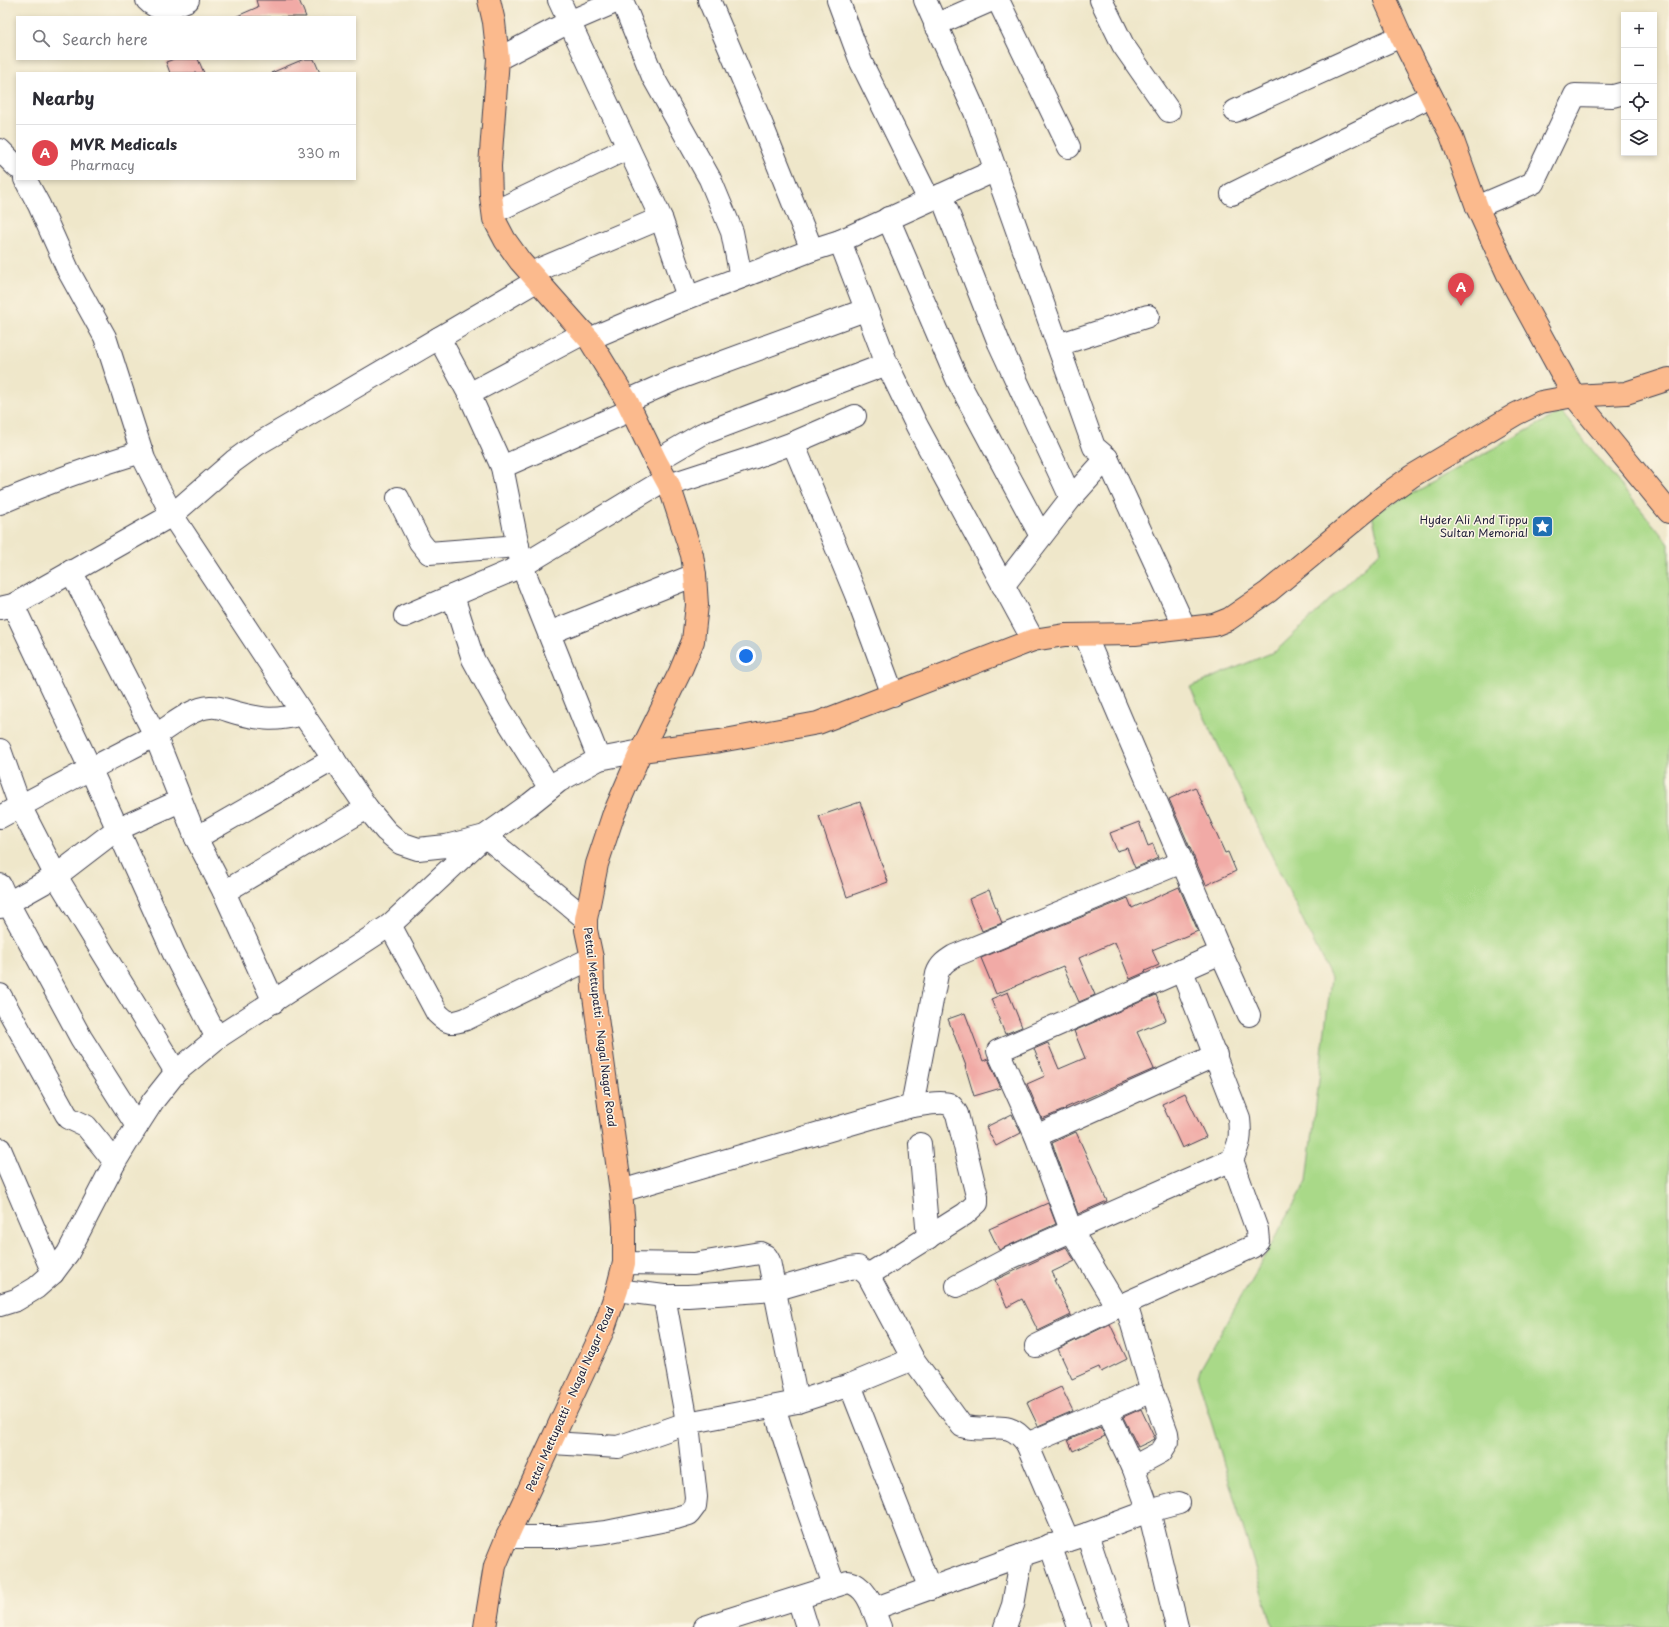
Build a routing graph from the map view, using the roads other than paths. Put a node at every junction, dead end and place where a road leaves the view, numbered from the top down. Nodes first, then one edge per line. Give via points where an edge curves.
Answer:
1 (147, 0) edge
2 (188, 0) edge
3 (489, 0) edge
4 (559, 0) edge
5 (621, 0) edge
6 (709, 0) edge
7 (838, 0) edge
8 (925, 0) edge
9 (992, 0) edge
10 (998, 0) edge
11 (1101, 0) edge
12 (1385, 0) edge
13 (569, 22) junction
14 (935, 25) junction
15 (1401, 36) junction
16 (498, 59) junction
17 (1621, 94) edge
18 (1431, 96) junction
19 (1235, 111) dead end
20 (1169, 112) dead end
21 (1069, 147) dead end
22 (628, 148) junction
23 (0, 150) edge
24 (16, 166) edge
25 (996, 170) junction
26 (26, 180) edge
27 (1232, 194) dead end
28 (935, 197) junction
29 (1477, 207) junction
30 (494, 212) junction
31 (661, 218) junction
32 (888, 218) junction
33 (840, 241) junction
34 (812, 250) junction
35 (534, 276) junction
36 (741, 277) junction
37 (688, 297) junction
38 (865, 310) junction
39 (1148, 316) dead end
40 (587, 336) junction
41 (439, 338) junction
42 (1058, 346) junction
43 (887, 364) junction
44 (1669, 379) edge
45 (469, 394) junction
46 (1574, 396) junction
47 (629, 405) junction
48 (855, 416) dead end
49 (793, 443) junction
50 (142, 452) junction
51 (1107, 458) junction
52 (502, 467) junction
53 (663, 475) junction
54 (398, 498) dead end
55 (1071, 498) junction
56 (0, 503) edge
57 (1669, 512) edge
58 (172, 515) junction
59 (1041, 536) junction
60 (520, 556) junction
61 (71, 571) junction
62 (695, 575) junction
63 (1003, 586) junction
64 (453, 596) junction
65 (7, 607) edge
66 (405, 616) dead end
67 (1185, 628) junction
68 (549, 633) junction
69 (1085, 635) junction
70 (1033, 640) junction
71 (893, 695) junction
72 (302, 714) junction
73 (155, 735) junction
74 (0, 750) edge
75 (642, 751) junction
76 (334, 759) junction
77 (599, 759) junction
78 (90, 768) junction
79 (549, 787) junction
80 (180, 801) junction
81 (20, 806) junction
82 (367, 808) junction
83 (0, 817) edge
84 (116, 830) junction
85 (485, 836) junction
86 (196, 838) junction
87 (1182, 862) junction
88 (56, 876) junction
89 (224, 892) junction
90 (3, 898) edge
91 (586, 919) junction
92 (390, 925) junction
93 (1221, 953) junction
94 (592, 958) junction
95 (1182, 970) junction
96 (0, 995) edge
97 (274, 1002) junction
98 (1249, 1015) dead end
99 (217, 1038) junction
100 (1216, 1055) junction
101 (176, 1072) junction
102 (912, 1106) junction
103 (137, 1126) junction
104 (1036, 1136) junction
105 (920, 1144) dead end
106 (0, 1149) edge
107 (1232, 1160) junction
108 (115, 1162) junction
109 (621, 1191) junction
110 (1072, 1230) junction
111 (928, 1238) junction
112 (624, 1263) junction
113 (53, 1273) junction
114 (868, 1275) junction
115 (957, 1286) dead end
116 (617, 1290) junction
117 (774, 1290) junction
118 (664, 1296) junction
119 (0, 1304) edge
120 (1121, 1305) junction
121 (1036, 1346) dead end
122 (913, 1359) junction
123 (850, 1385) junction
124 (1152, 1391) junction
125 (797, 1402) junction
126 (774, 1407) junction
127 (1106, 1410) junction
128 (687, 1423) junction
129 (552, 1443) junction
130 (1027, 1444) junction
131 (1133, 1466) junction
132 (1179, 1503) dead end
133 (1149, 1511) junction
134 (507, 1537) junction
135 (1068, 1539) junction
136 (1022, 1554) junction
137 (834, 1585) junction
138 (930, 1589) junction
139 (798, 1598) junction
140 (876, 1618) edge
141 (754, 1620) edge
142 (485, 1627) edge
143 (706, 1627) edge
144 (807, 1627) edge
145 (1005, 1627) edge
146 (1079, 1627) edge
147 (1118, 1627) edge
148 (1177, 1627) edge

1 - 2 street via 153,6 162,8
3 - 16 main road, Pettai Mettupatti - Nagal Nagar Road
4 - 13 street
5 - 13 street
5 - 36 street via 653,77 710,179 732,232
6 - 34 street
7 - 28 street via 862,62
8 - 14 street
9 - 14 street
10 - 21 street
11 - 20 street via 1123,45
12 - 15 main road
13 - 16 street
13 - 22 street
14 - 25 street via 976,112
15 - 18 main road
15 - 19 street
16 - 30 main road, Pettai Mettupatti - Nagal Nagar Road via 490,166
17 - 29 street via 1575,95 1533,183
18 - 27 street
18 - 29 main road via 1451,135
22 - 30 street
22 - 31 street
23 - 24 street
25 - 28 street
25 - 42 street
26 - 50 street via 69,272 105,337
28 - 32 street
28 - 55 street
29 - 46 main road via 1508,277
30 - 35 main road, Pettai Mettupatti - Nagal Nagar Road via 494,219 506,240
31 - 35 street
31 - 37 street
32 - 33 street
32 - 59 street via 957,379
33 - 34 street
33 - 38 street
34 - 36 street
35 - 40 main road, Pettai Mettupatti - Nagal Nagar Road
35 - 41 street
36 - 37 street
37 - 40 street
38 - 43 street
38 - 47 street via 674,380
39 - 42 street
40 - 45 street
40 - 47 main road, Pettai Mettupatti - Nagal Nagar Road
41 - 45 street
41 - 58 street via 256,446 234,461
42 - 51 street via 1094,447
43 - 53 street via 702,434
43 - 63 street via 917,426
44 - 46 main road via 1626,393
45 - 52 street
46 - 57 main road
46 - 67 main road via 1541,402 1454,450 1384,496 1268,592 1229,619 1214,625
47 - 52 street
47 - 53 main road, Pettai Mettupatti - Nagal Nagar Road
48 - 49 street
49 - 53 street
49 - 71 street via 856,595
50 - 56 street via 99,464
50 - 58 street
51 - 55 street
51 - 67 street
52 - 60 street
53 - 60 street
53 - 62 main road, Pettai Mettupatti - Nagal Nagar Road via 692,555
54 - 60 street via 420,542 429,553
55 - 59 street
58 - 61 street
58 - 72 street
59 - 63 street
60 - 64 street
60 - 68 street
61 - 65 street
61 - 73 street
62 - 68 street
62 - 75 main road, Pettai Mettupatti - Nagal Nagar Road via 697,605 693,641
63 - 70 street
64 - 66 street
64 - 79 street via 479,671 500,710
65 - 78 street
67 - 69 main road via 1135,634
68 - 77 street
69 - 70 main road via 1064,635
69 - 87 street
70 - 71 main road
71 - 75 main road via 818,723 720,741
72 - 73 street via 269,719 211,707 196,711
72 - 76 street
73 - 78 street
73 - 80 street
74 - 81 street
75 - 77 street
75 - 91 main road, Pettai Mettupatti - Nagal Nagar Road via 613,816 597,864
76 - 82 street
76 - 86 street
77 - 79 street
78 - 81 street
78 - 84 street
79 - 85 street
80 - 84 street
80 - 86 street
81 - 83 street
81 - 88 street
82 - 85 street via 400,843 418,849 446,846
82 - 89 street
84 - 88 street
84 - 99 street
85 - 91 street
85 - 92 street
86 - 89 street
87 - 93 street
87 - 102 street via 944,962 937,974
88 - 90 street
88 - 101 street
89 - 97 street
90 - 103 street via 81,1038
91 - 94 main road, Pettai Mettupatti - Nagal Nagar Road
92 - 94 street via 437,1013 453,1023
92 - 97 street
93 - 95 street
93 - 98 street
94 - 109 main road, Pettai Mettupatti - Nagal Nagar Road via 593,989
95 - 100 street
95 - 104 street via 998,1051
96 - 108 street via 66,1114 86,1126
97 - 99 street
99 - 101 street
100 - 104 street
100 - 107 street via 1239,1118 1241,1135
101 - 103 street
102 - 109 street
102 - 111 street via 940,1103 953,1107 957,1114 977,1196 976,1204 971,1210
103 - 108 street
104 - 110 street
105 - 111 street
106 - 113 street
107 - 110 street
107 - 120 street via 1259,1236 1256,1244
108 - 113 street via 68,1253
109 - 112 main road, Pettai Mettupatti - Nagal Nagar Road
110 - 115 street
110 - 120 street
111 - 114 street
112 - 116 main road, Pettai Mettupatti - Nagal Nagar Road
112 - 117 street via 694,1264 760,1253 769,1261
113 - 119 street via 36,1288
114 - 117 street via 858,1268 850,1268
114 - 122 street
116 - 118 street
116 - 129 main road, Pettai Mettupatti - Nagal Nagar Road via 604,1328
117 - 118 street
117 - 125 street
118 - 128 street
120 - 121 street
120 - 124 street
122 - 123 street
122 - 130 street via 962,1426 972,1429 1012,1429 1021,1434
123 - 125 street
123 - 138 street
124 - 127 street
124 - 131 street via 1168,1441 1161,1452
125 - 126 street
126 - 128 street
126 - 137 street
127 - 130 street
127 - 131 street
128 - 129 street via 618,1447
128 - 134 street via 696,1497 695,1506 689,1514 606,1532 561,1537
129 - 134 main road, Pettai Mettupatti - Nagal Nagar Road
130 - 135 street
131 - 133 street
132 - 133 street
133 - 135 street
133 - 148 street
134 - 142 main road, Pettai Mettupatti - Nagal Nagar Road via 495,1566
135 - 136 street
135 - 146 street
135 - 147 street
136 - 138 street
136 - 145 street via 1013,1605
137 - 139 street
137 - 140 street via 856,1583 865,1592
138 - 140 street
139 - 141 street
139 - 144 street
141 - 143 street

